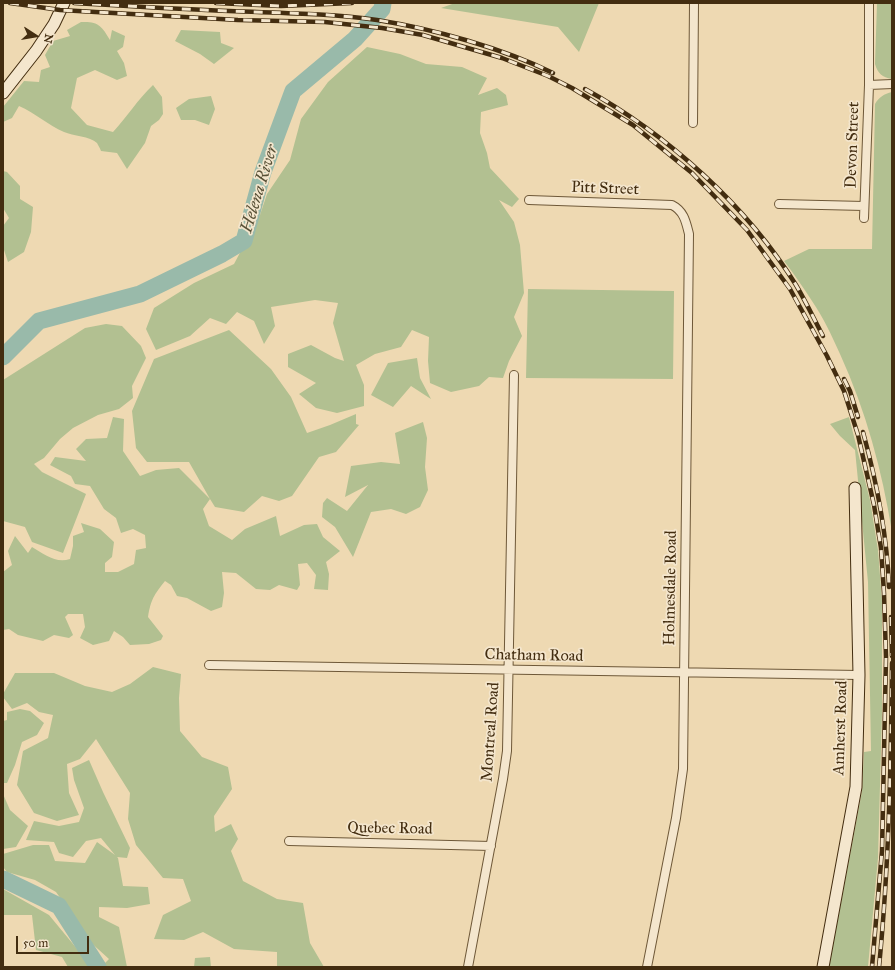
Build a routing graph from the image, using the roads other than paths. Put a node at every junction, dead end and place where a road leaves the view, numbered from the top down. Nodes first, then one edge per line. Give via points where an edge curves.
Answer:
1 (64, 3) edge
2 (694, 3) edge
3 (870, 3) edge
4 (892, 84) edge
5 (869, 85) junction
6 (3, 93) edge
7 (693, 123) dead end
8 (529, 200) dead end
9 (778, 204) dead end
10 (864, 206) junction
11 (680, 209) joint
12 (864, 218) dead end
13 (514, 375) dead end
14 (855, 488) dead end
15 (209, 665) dead end
16 (509, 670) junction
17 (684, 673) junction
18 (859, 674) junction
19 (289, 841) dead end
20 (491, 846) junction
21 (468, 967) edge
22 (648, 967) edge
23 (823, 967) edge

1 - 6 street via 36,51
2 - 7 street
3 - 5 street, Devon Street
4 - 5 street, Devon Street
5 - 10 street, Devon Street
8 - 11 street, Pitt Street via 672,205
9 - 10 street, Devon Street
10 - 12 street, Devon Street
11 - 17 street, Holmesdale Road via 689,234
13 - 16 street, Montreal Road
14 - 18 street, Amherst Road
15 - 16 street, Chatham Road
16 - 17 street, Chatham Road
16 - 20 street, Montreal Road via 507,750
17 - 18 street, Chatham Road
17 - 22 street, Holmesdale Road via 681,791
18 - 23 street, Amherst Road via 856,787
19 - 20 street, Quebec Road
20 - 21 street, Montreal Road

